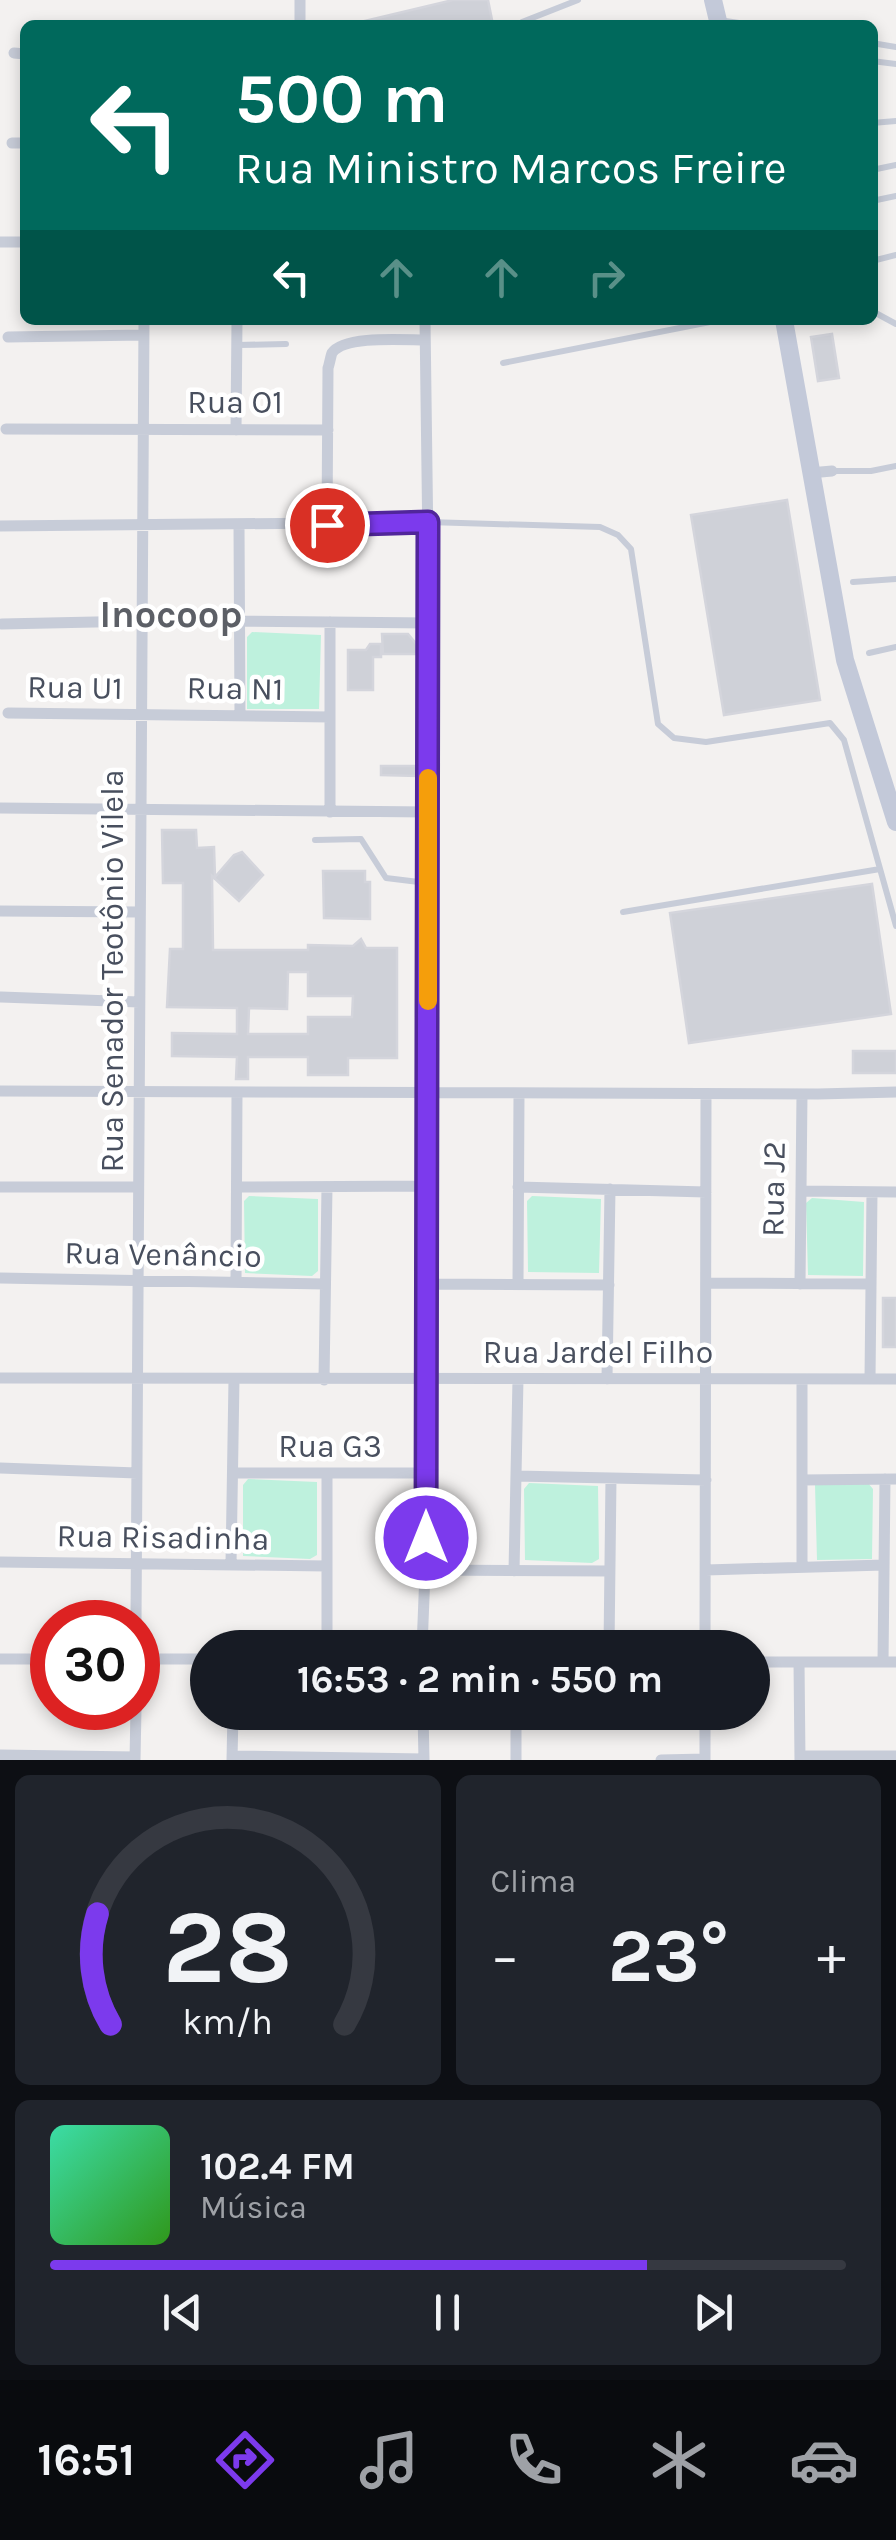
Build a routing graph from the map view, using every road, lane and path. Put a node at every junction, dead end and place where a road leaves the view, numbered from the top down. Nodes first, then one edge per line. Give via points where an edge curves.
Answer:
1 (578, 0) edge
2 (527, 20) edge
3 (896, 312) edge
4 (878, 314) edge
5 (882, 316) junction
6 (896, 324) edge
7 (144, 325) edge
8 (237, 325) edge
9 (425, 325) edge
10 (695, 325) edge
11 (785, 325) edge
12 (144, 335) junction
13 (8, 337) dead end
14 (425, 340) junction
15 (286, 344) dead end
16 (237, 345) junction
17 (504, 364) dead end
18 (6, 429) dead end
19 (142, 430) junction
20 (236, 430) junction
21 (328, 430) junction
22 (896, 466) edge
23 (832, 471) joint
24 (810, 473) junction
25 (428, 522) junction
26 (143, 523) junction
27 (327, 525) junction
28 (0, 526) edge
29 (239, 526) junction
30 (896, 579) edge
31 (853, 582) dead end
32 (240, 621) junction
33 (141, 622) junction
34 (330, 622) junction
35 (2, 624) edge
36 (429, 624) junction
37 (896, 647) edge
38 (869, 653) dead end
39 (8, 714) dead end
40 (140, 715) junction
41 (240, 716) junction
42 (330, 717) junction
43 (0, 808) edge
44 (140, 811) junction
45 (330, 812) junction
46 (428, 812) junction
47 (896, 822) edge
48 (315, 840) dead end
49 (880, 869) junction
50 (428, 883) junction
51 (0, 911) edge
52 (139, 912) junction
53 (622, 912) dead end
54 (896, 926) edge
55 (2, 998) edge
56 (139, 1002) junction
57 (0, 1091) edge
58 (139, 1091) junction
59 (237, 1092) junction
60 (896, 1092) edge
61 (428, 1093) junction
62 (519, 1093) junction
63 (706, 1094) junction
64 (802, 1094) junction
65 (236, 1186) junction
66 (327, 1186) junction
67 (427, 1186) junction
68 (0, 1187) edge
69 (518, 1187) junction
70 (138, 1188) junction
71 (610, 1189) junction
72 (706, 1192) junction
73 (801, 1192) junction
74 (872, 1192) junction
75 (896, 1192) edge
76 (0, 1278) edge
77 (138, 1281) junction
78 (236, 1282) junction
79 (706, 1283) junction
80 (326, 1284) junction
81 (427, 1284) junction
82 (518, 1284) junction
83 (800, 1284) junction
84 (871, 1284) junction
85 (609, 1285) junction
86 (0, 1378) edge
87 (234, 1379) junction
88 (606, 1379) junction
89 (707, 1379) junction
90 (802, 1379) junction
91 (870, 1379) junction
92 (896, 1379) edge
93 (137, 1380) junction
94 (324, 1380) junction
95 (426, 1380) junction
96 (518, 1380) junction
97 (0, 1468) edge
98 (137, 1473) junction
99 (426, 1473) junction
100 (234, 1474) junction
101 (327, 1474) junction
102 (516, 1476) junction
103 (611, 1478) junction
104 (890, 1478) edge
105 (706, 1480) junction
106 (802, 1480) junction
107 (0, 1562) edge
108 (231, 1564) junction
109 (136, 1565) junction
110 (884, 1565) junction
111 (326, 1566) junction
112 (802, 1567) junction
113 (425, 1570) junction
114 (514, 1570) junction
115 (706, 1570) junction
116 (609, 1571) junction
117 (136, 1600) edge
118 (327, 1630) edge
119 (423, 1630) edge
120 (610, 1630) edge
121 (705, 1630) edge
122 (30, 1659) edge
123 (160, 1659) edge
124 (0, 1660) edge
125 (190, 1660) edge
126 (770, 1662) edge
127 (798, 1662) junction
128 (889, 1662) edge
129 (136, 1730) edge
130 (233, 1730) edge
131 (423, 1730) edge
132 (516, 1730) edge
133 (705, 1730) edge
134 (0, 1755) edge
135 (896, 1756) edge
136 (232, 1758) edge
137 (326, 1758) edge
138 (800, 1758) edge
139 (881, 1758) edge
140 (136, 1759) edge
141 (424, 1760) edge
142 (516, 1760) edge
143 (662, 1760) edge
144 (705, 1760) edge

1 - 2 lane
3 - 5 lane
4 - 5 lane
5 - 6 lane
7 - 12 street, Rua Senador Teotônio Vilela
8 - 16 street
9 - 14 street
10 - 17 lane
11 - 24 main road
12 - 13 street
12 - 19 street, Rua Senador Teotônio Vilela
14 - 21 street via 353,342 331,354
14 - 25 street
15 - 16 lane
16 - 20 street
18 - 19 street, Rua O1
19 - 20 street, Rua O1
19 - 26 street, Rua Senador Teotônio Vilela
20 - 21 street, Rua O1
21 - 27 street
22 - 23 lane
23 - 24 street
24 - 47 main road via 844,660
25 - 27 street
25 - 36 street
25 - 49 lane via 600,527 618,535 631,549 658,724 674,738 706,742 830,723 844,740
26 - 28 street
26 - 29 street
26 - 33 street, Rua Senador Teotônio Vilela
27 - 29 street
29 - 32 street
30 - 31 lane
32 - 34 street
32 - 41 street
33 - 35 street
33 - 40 street, Rua Senador Teotônio Vilela
34 - 36 street
34 - 42 street
36 - 46 street
37 - 38 lane
39 - 40 street, Rua U1
40 - 41 street, Rua N1
40 - 44 street, Rua Senador Teotônio Vilela
41 - 42 street, Rua N1
42 - 45 street
43 - 44 street
44 - 45 street
44 - 52 street, Rua Senador Teotônio Vilela
45 - 46 street
46 - 50 street
48 - 50 lane via 360,838 386,878
49 - 53 lane
49 - 54 lane
50 - 61 street
51 - 52 street
52 - 56 street, Rua Senador Teotônio Vilela
55 - 56 street
56 - 58 street, Rua Senador Teotônio Vilela
57 - 58 street
58 - 59 street
58 - 70 street, Rua Senador Teotônio Vilela
59 - 61 street
59 - 65 street
60 - 64 street
61 - 62 street
61 - 67 street
62 - 63 street
62 - 69 street
63 - 64 street
63 - 72 street
64 - 73 street, Rua J2
65 - 66 street
65 - 78 street
66 - 67 street
66 - 80 street
67 - 81 street
68 - 70 street
69 - 71 street
69 - 82 street
70 - 77 street, Rua Senador Teotônio Vilela
71 - 72 street
71 - 85 street
72 - 79 street
73 - 74 street
73 - 83 street, Rua J2
74 - 75 street
74 - 84 street
76 - 77 street, Rua Venâncio
77 - 78 street, Rua Venâncio
77 - 93 street, Rua Senador Teotônio Vilela
78 - 80 street, Rua Venâncio
79 - 83 street
79 - 89 street
80 - 94 street
81 - 82 street
81 - 95 street
82 - 85 street
83 - 84 street
84 - 91 street
85 - 88 street
86 - 93 street, Rua Jardel Filho
87 - 93 street, Rua Jardel Filho
87 - 94 street, Rua Jardel Filho
87 - 100 street
88 - 89 street, Rua Jardel Filho
88 - 96 street, Rua Jardel Filho
89 - 90 street, Rua Jardel Filho
89 - 105 street
90 - 91 street, Rua Jardel Filho
90 - 106 street
91 - 92 street, Rua Jardel Filho
93 - 98 street, Rua Senador Teotônio Vilela
94 - 95 street, Rua Jardel Filho
95 - 96 street, Rua Jardel Filho
95 - 99 street
96 - 102 street
97 - 98 street
98 - 109 street, Rua Senador Teotônio Vilela
99 - 101 street, Rua G3
99 - 113 street
100 - 101 street, Rua G3
100 - 108 street
101 - 111 street
102 - 103 street
102 - 114 street
103 - 105 street
103 - 116 street
104 - 106 street
104 - 110 street
105 - 115 street
106 - 112 street
107 - 109 street, Rua Risadinha
108 - 109 street, Rua Risadinha
108 - 111 street, Rua Risadinha
109 - 117 street, Rua Senador Teotônio Vilela
110 - 112 street
110 - 128 street
111 - 118 street
112 - 115 street
113 - 114 street
113 - 119 street
114 - 116 street
115 - 121 street
116 - 120 street
122 - 124 street
123 - 125 street
126 - 127 street
127 - 128 street
127 - 138 street
129 - 140 street
130 - 136 street
131 - 141 street
132 - 142 street
133 - 144 street
134 - 140 street
135 - 139 street
136 - 137 street
137 - 141 street
138 - 139 street
143 - 144 street

